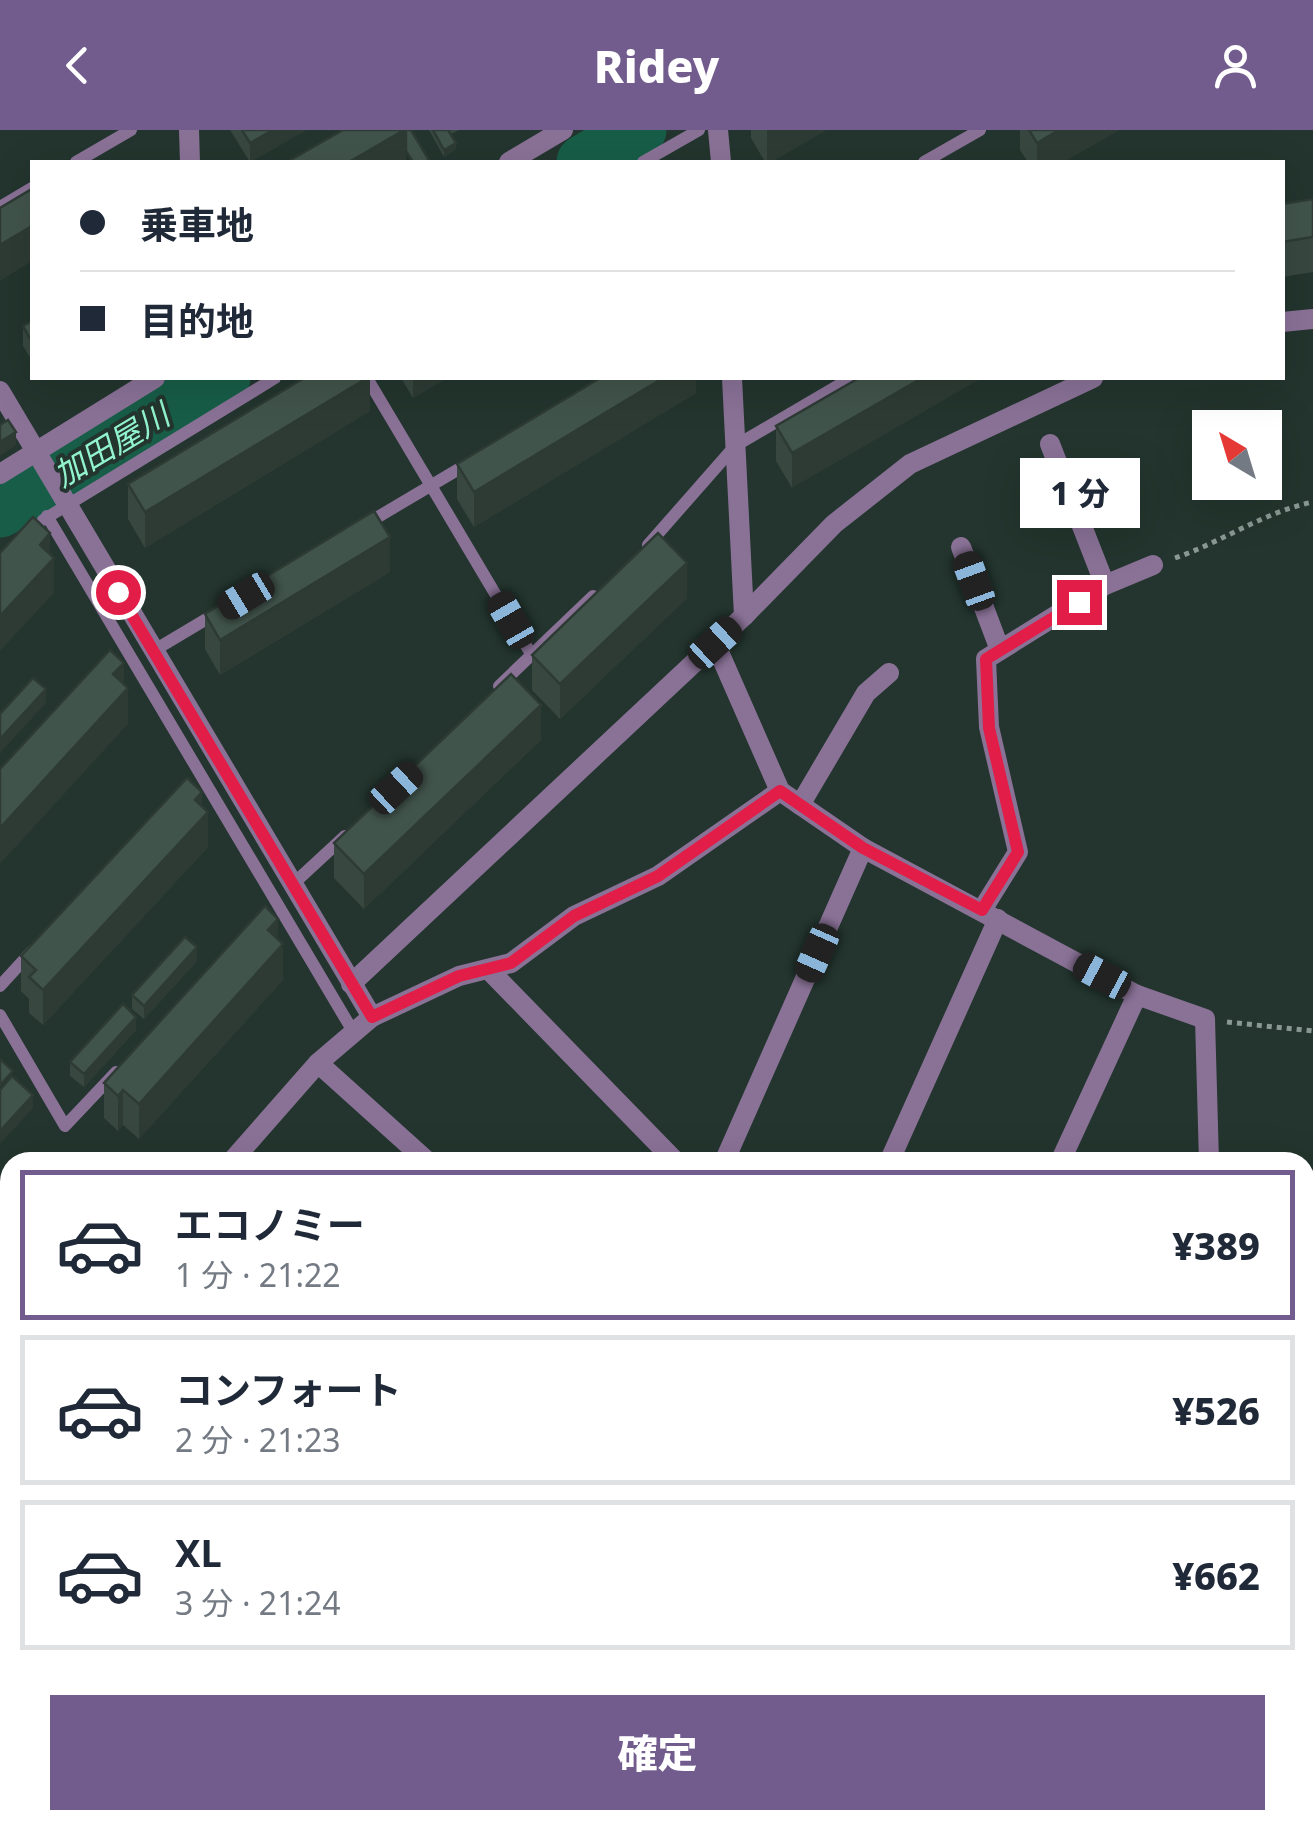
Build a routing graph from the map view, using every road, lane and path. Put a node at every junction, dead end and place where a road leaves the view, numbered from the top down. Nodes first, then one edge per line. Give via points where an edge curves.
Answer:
1 (131, 130) edge
2 (189, 130) edge
3 (563, 130) edge
4 (699, 130) edge
5 (718, 130) edge
6 (980, 130) edge
7 (79, 160) edge
8 (190, 160) edge
9 (513, 160) edge
10 (646, 160) edge
11 (721, 160) edge
12 (928, 160) edge
13 (30, 189) edge
14 (0, 207) edge
15 (1313, 319) edge
16 (1285, 322) edge
17 (152, 380) edge
18 (271, 380) edge
19 (368, 380) edge
20 (732, 380) edge
21 (849, 380) edge
22 (1088, 380) edge
23 (0, 390) edge
24 (1050, 444) dead end
25 (735, 446) junction
26 (481, 456) edge
27 (39, 460) junction
28 (0, 474) edge
29 (432, 486) junction
30 (61, 497) junction
31 (1313, 502) edge
32 (47, 516) junction
33 (35, 528) edge
34 (350, 534) edge
35 (962, 547) dead end
36 (640, 555) edge
37 (1153, 565) joint
38 (612, 580) edge
39 (1105, 585) junction
40 (235, 602) edge
41 (744, 616) junction
42 (715, 643) junction
43 (125, 649) junction
44 (153, 650) junction
45 (1000, 650) junction
46 (530, 654) junction
47 (112, 662) edge
48 (889, 673) dead end
49 (489, 696) edge
50 (198, 774) junction
51 (185, 788) edge
52 (780, 791) junction
53 (800, 805) junction
54 (363, 819) edge
55 (863, 848) junction
56 (292, 885) junction
57 (274, 903) junction
58 (990, 915) junction
59 (261, 917) edge
60 (40, 943) edge
61 (488, 969) junction
62 (351, 984) junction
63 (0, 986) edge
64 (1136, 994) junction
65 (372, 1017) junction
66 (1204, 1019) junction
67 (2, 1023) edge
68 (1313, 1031) edge
69 (354, 1033) junction
70 (130, 1056) edge
71 (318, 1063) junction
72 (240, 1152) edge
73 (417, 1152) edge
74 (666, 1152) edge
75 (728, 1152) edge
76 (892, 1152) edge
77 (1065, 1152) edge
78 (1208, 1152) edge

1 - 7 lane
2 - 8 street
3 - 9 street
4 - 10 lane
5 - 11 street
6 - 12 lane
13 - 14 lane
15 - 16 street
17 - 27 street
18 - 30 lane
19 - 29 lane
20 - 25 street
21 - 25 lane
22 - 41 street via 910,464 834,524
23 - 27 street
24 - 39 street
25 - 36 lane
25 - 41 street
26 - 29 lane
27 - 28 street
27 - 30 street
29 - 34 lane
29 - 46 lane
30 - 32 lane
30 - 44 street
31 - 37 path via 1281,508 1221,542
32 - 33 lane
32 - 43 lane
35 - 45 street
37 - 39 street
38 - 46 lane
39 - 45 street
40 - 44 lane
41 - 42 street
42 - 52 street
42 - 62 street
43 - 47 lane
43 - 50 lane
44 - 56 street
45 - 58 street via 986,659 989,728 1018,852
46 - 49 lane
48 - 53 street via 866,693
50 - 51 lane
50 - 57 lane
52 - 53 street
52 - 61 street via 658,876 574,916 511,963
53 - 55 street
54 - 56 lane
55 - 58 street
55 - 75 street
56 - 62 street
57 - 59 lane
57 - 69 lane
58 - 64 street
58 - 76 street
60 - 63 lane
61 - 65 street
61 - 74 street
62 - 65 street
64 - 66 street
64 - 77 street
65 - 69 street
66 - 68 path
66 - 78 street
67 - 70 lane via 65,1126
69 - 71 street
71 - 72 street
71 - 73 street

